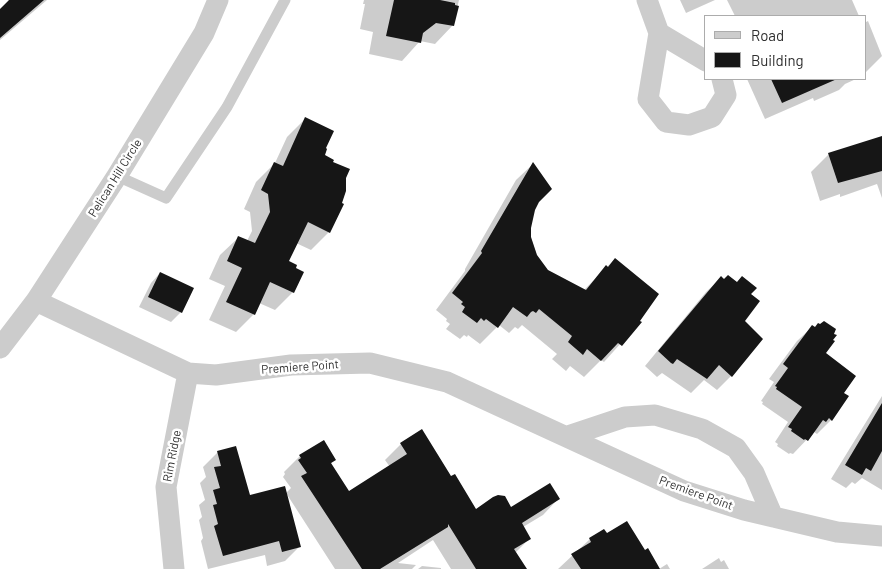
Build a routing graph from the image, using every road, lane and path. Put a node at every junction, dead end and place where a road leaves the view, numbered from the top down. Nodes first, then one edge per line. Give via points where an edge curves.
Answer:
1 (218, 0) edge
2 (285, 0) edge
3 (647, 0) edge
4 (658, 33) junction
5 (704, 60) edge
6 (722, 80) edge
7 (117, 176) junction
8 (36, 300) junction
9 (0, 348) edge
10 (188, 373) junction
11 (568, 436) junction
12 (772, 517) junction
13 (882, 536) edge
14 (174, 569) edge

1 - 7 street, Pelican Hill Circle via 204,33
2 - 7 lane via 227,107 166,198
3 - 4 street
4 - 5 street
4 - 6 street via 648,99 666,122 689,125 712,117 726,95
7 - 8 street, Pelican Hill Circle
8 - 9 street, Pelican Hill Circle
8 - 10 street, Premiere Point
10 - 11 street, Premiere Point via 216,375 291,365 370,363 447,382
10 - 14 street, Rim Ridge via 166,487
11 - 12 street, Premiere Point via 684,491
11 - 12 street via 625,417 655,415 702,430 736,448 754,473
12 - 13 street, Premiere Point via 837,532

